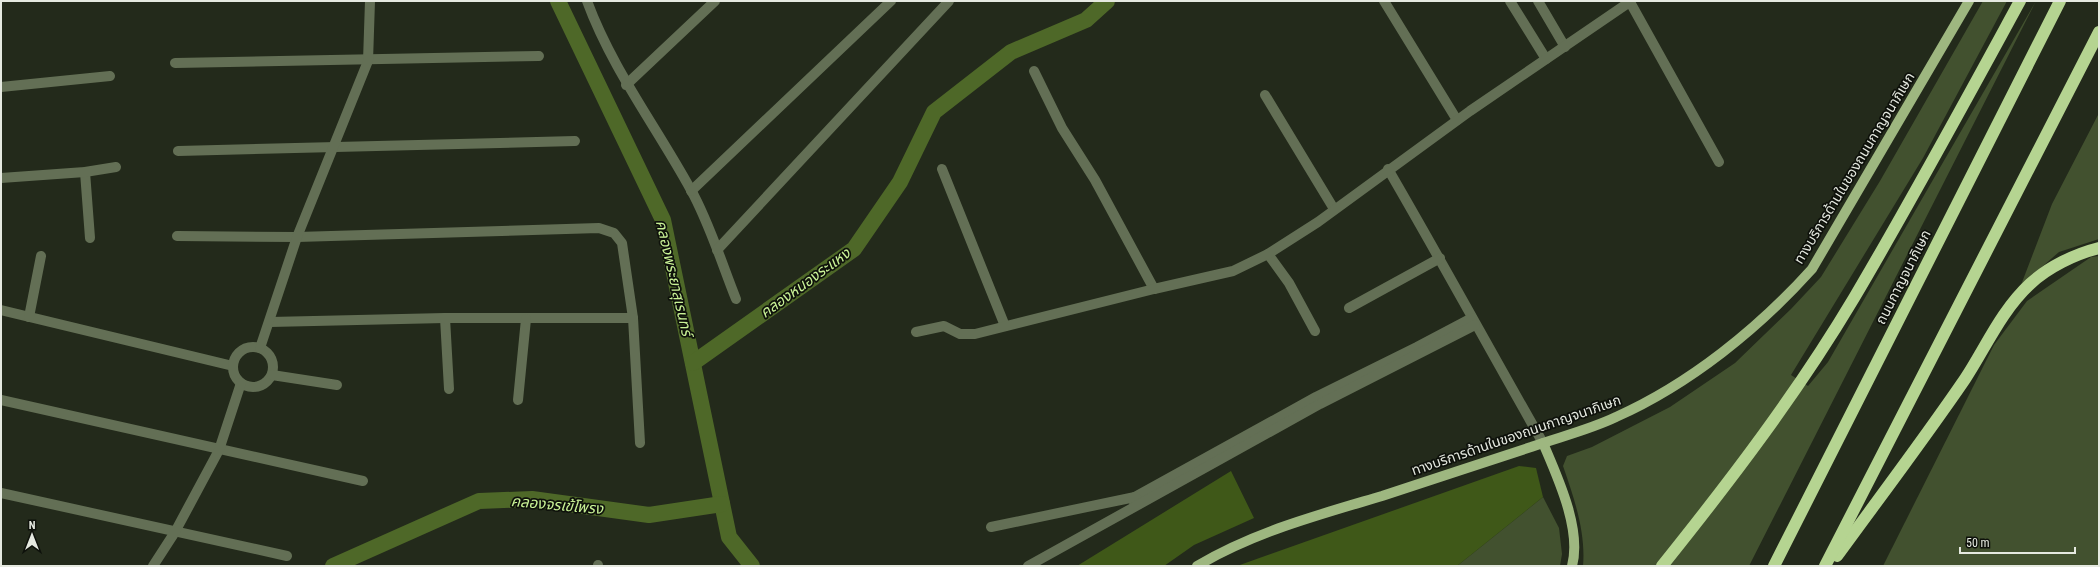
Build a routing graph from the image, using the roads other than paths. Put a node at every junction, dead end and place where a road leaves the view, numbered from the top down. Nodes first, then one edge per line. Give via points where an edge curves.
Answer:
1 (370, 1) edge
2 (587, 1) edge
3 (715, 1) edge
4 (891, 1) edge
5 (949, 1) edge
6 (1384, 1) edge
7 (1510, 1) edge
8 (1538, 1) edge
9 (1630, 1) edge
10 (1969, 1) edge
11 (2020, 1) edge
12 (2060, 1) edge
13 (2099, 32) edge
14 (1565, 47) junction
15 (539, 56) dead end
16 (1546, 59) junction
17 (368, 61) junction
18 (175, 63) dead end
19 (1034, 71) dead end
20 (110, 76) dead end
21 (626, 85) junction
22 (1, 87) edge
23 (1265, 95) dead end
24 (1457, 120) junction
25 (575, 141) dead end
26 (333, 147) junction
27 (178, 151) dead end
28 (1719, 162) dead end
29 (116, 167) dead end
30 (942, 169) dead end
31 (1388, 170) junction
32 (85, 172) junction
33 (1, 178) edge
34 (691, 191) junction
35 (1334, 209) junction
36 (177, 236) dead end
37 (297, 237) junction
38 (90, 238) dead end
39 (2099, 248) edge
40 (717, 250) junction
41 (1268, 254) junction
42 (41, 256) dead end
43 (1440, 258) junction
44 (1154, 289) junction
45 (736, 299) dead end
46 (1349, 308) dead end
47 (1, 310) edge
48 (30, 317) junction
49 (445, 318) junction
50 (633, 318) junction
51 (526, 319) junction
52 (1474, 321) junction
53 (270, 322) junction
54 (1005, 326) junction
55 (1315, 331) dead end
56 (916, 332) dead end
57 (260, 348) junction
58 (233, 366) junction
59 (272, 375) junction
60 (241, 383) junction
61 (337, 385) dead end
62 (448, 389) dead end
63 (1, 400) edge
64 (518, 400) dead end
65 (640, 443) dead end
66 (1543, 443) junction
67 (219, 450) junction
68 (363, 481) dead end
69 (1, 492) edge
70 (1137, 502) junction
71 (991, 527) dead end
72 (175, 532) junction
73 (287, 556) dead end
74 (153, 566) edge
75 (1028, 566) edge
76 (1197, 566) edge
77 (1572, 566) edge
78 (1662, 566) edge
79 (1774, 566) edge
80 (1825, 566) edge
81 (1830, 566) edge

1 - 17 street
2 - 21 street via 597,28
3 - 21 street
4 - 34 street
5 - 40 street
6 - 24 street
7 - 16 street
8 - 14 street
9 - 14 street
9 - 28 street
10 - 66 main road, ทางบริการด้านในของถนนกาญจนาภิเษก via 1830,241 1812,269 1782,302 1727,348 1665,392 1616,418
11 - 78 highway via 1853,298 1800,381 1714,502
12 - 79 highway, ถนนกาญจนาภิเษก
13 - 80 highway
14 - 16 street
15 - 17 street
16 - 24 street
17 - 18 street
17 - 26 street
19 - 44 street via 1062,128
20 - 22 street
21 - 34 street
23 - 35 street
24 - 31 street
25 - 26 street
26 - 27 street
26 - 37 street
29 - 32 street
30 - 54 street
31 - 35 street
31 - 43 street
32 - 33 street
32 - 38 street
34 - 40 street
35 - 41 street
36 - 37 street
37 - 50 street via 600,228 614,233 622,243
37 - 53 street
39 - 81 highway via 2081,253 2058,265 2031,283 2010,305 1965,379
40 - 45 street
41 - 44 street via 1233,272
41 - 55 street via 1289,283
42 - 48 street
43 - 46 street
43 - 52 street
44 - 54 street
47 - 48 street
48 - 58 street
49 - 51 street
49 - 53 street
49 - 62 street
50 - 51 street
50 - 65 street
51 - 64 street
52 - 66 street
52 - 70 street via 1316,397
53 - 57 street
54 - 56 street via 975,334 960,334 944,326
57 - 58 street via 253,347 239,353
57 - 59 street via 272,358
58 - 60 street via 235,376
59 - 60 street via 261,386
59 - 61 street
60 - 67 street
63 - 67 street
66 - 76 main road, ทางบริการด้านในของถนนกาญจนาภิเษก via 1272,530 1224,550
66 - 77 main road via 1568,503 1574,546
67 - 68 street
67 - 72 street
69 - 72 street
70 - 71 street
70 - 75 street
72 - 73 street
72 - 74 street

